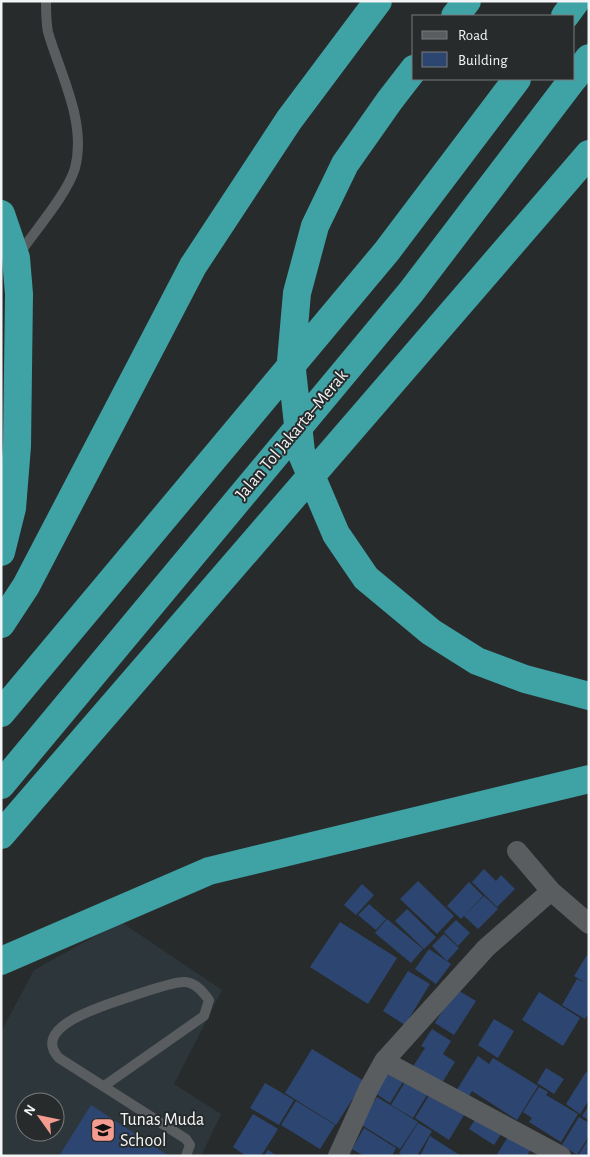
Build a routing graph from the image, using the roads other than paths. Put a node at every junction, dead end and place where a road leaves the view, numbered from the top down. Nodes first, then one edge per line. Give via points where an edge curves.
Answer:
1 (46, 1) edge
2 (378, 1) edge
3 (467, 1) edge
4 (576, 1) edge
5 (456, 15) edge
6 (566, 15) edge
7 (589, 58) edge
8 (412, 72) edge
9 (575, 77) edge
10 (516, 80) edge
11 (572, 80) edge
12 (589, 154) edge
13 (1, 214) edge
14 (16, 258) junction
15 (1, 552) edge
16 (1, 624) edge
17 (589, 696) edge
18 (1, 713) edge
19 (589, 779) edge
20 (1, 785) edge
21 (1, 835) edge
22 (517, 851) dead end
23 (551, 891) junction
24 (589, 924) edge
25 (1, 961) edge
26 (384, 1062) junction
27 (104, 1086) junction
28 (186, 1156) edge
29 (338, 1156) edge
30 (561, 1156) edge

1 - 14 lane via 48,29 71,102 78,147 75,168 68,182
2 - 16 highway via 289,120 192,266 26,586
3 - 5 highway
4 - 6 highway
7 - 9 highway, Jalan Tol Jakarta–Merak
8 - 17 highway via 346,164 315,226 297,293 291,362 302,452 336,534 366,578 431,632 477,661 525,679
10 - 18 highway via 387,251
11 - 20 highway, Jalan Tol Jakarta–Merak via 411,292
12 - 21 highway
13 - 14 highway
14 - 15 highway via 19,294 17,446 12,508
19 - 25 highway via 209,872
22 - 23 street
23 - 24 street
23 - 26 street via 486,948
26 - 29 street
26 - 30 street
27 - 27 lane via 54,1052 52,1041 66,1022 145,992 185,982 204,992 209,1000 204,1016
27 - 28 lane via 186,1139 190,1145

